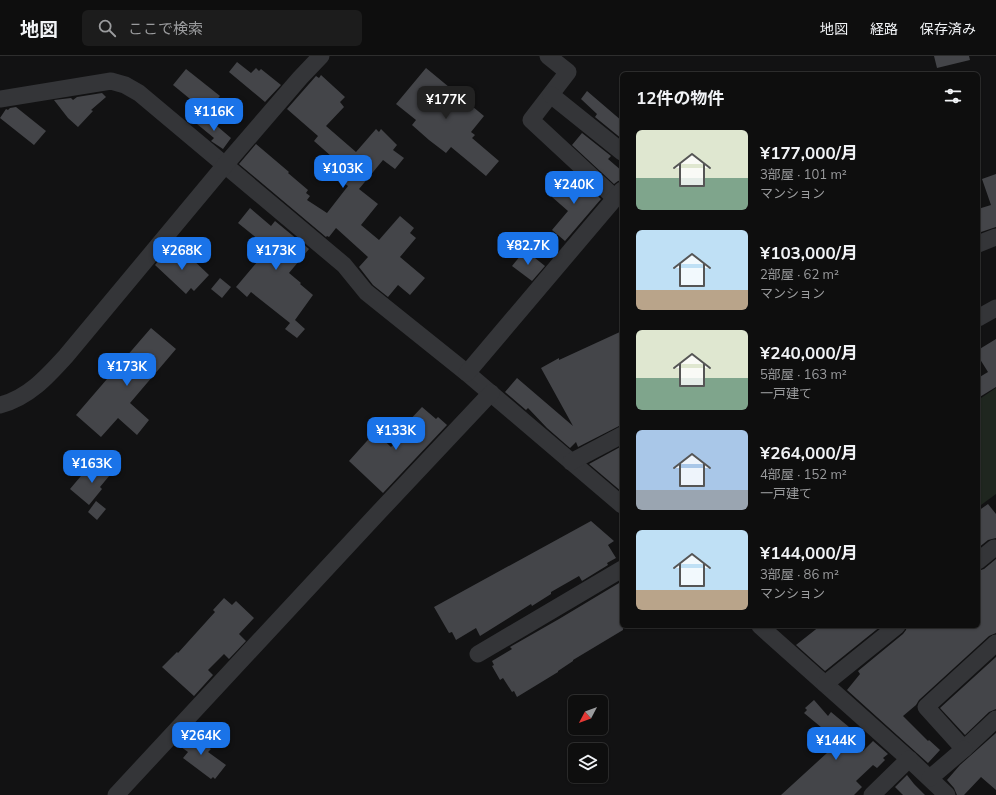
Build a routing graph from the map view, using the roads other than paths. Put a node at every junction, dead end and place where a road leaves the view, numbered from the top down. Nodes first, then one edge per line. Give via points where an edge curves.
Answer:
1 (321, 56) edge
2 (548, 56) edge
3 (551, 95) junction
4 (0, 99) edge
5 (620, 150) edge
6 (225, 165) junction
7 (619, 194) edge
8 (996, 237) edge
9 (980, 243) edge
10 (996, 308) edge
11 (980, 317) edge
12 (467, 373) junction
13 (491, 394) junction
14 (0, 405) edge
15 (620, 436) edge
16 (571, 462) junction
17 (620, 503) edge
18 (994, 548) dead end
19 (980, 559) edge
20 (620, 569) edge
21 (762, 628) edge
22 (895, 628) edge
23 (996, 643) edge
24 (478, 654) dead end
25 (825, 684) junction
26 (996, 719) edge
27 (964, 749) junction
28 (909, 759) junction
29 (930, 778) junction
30 (116, 795) edge
31 (872, 795) edge
32 (947, 795) edge

1 - 6 street
2 - 3 street via 568,72
3 - 5 street
3 - 7 street via 531,120
4 - 6 street via 111,81 125,85 139,93
6 - 12 street via 344,265 366,292
6 - 14 street via 44,381 24,396
7 - 12 street
8 - 9 street
10 - 11 street
12 - 13 street
13 - 16 street
13 - 30 street
15 - 16 street
16 - 17 street
18 - 19 street
20 - 24 street
21 - 25 street
22 - 25 street
23 - 27 street via 926,707
25 - 28 street
26 - 27 street
27 - 29 street
28 - 29 street
28 - 31 street
29 - 32 street

